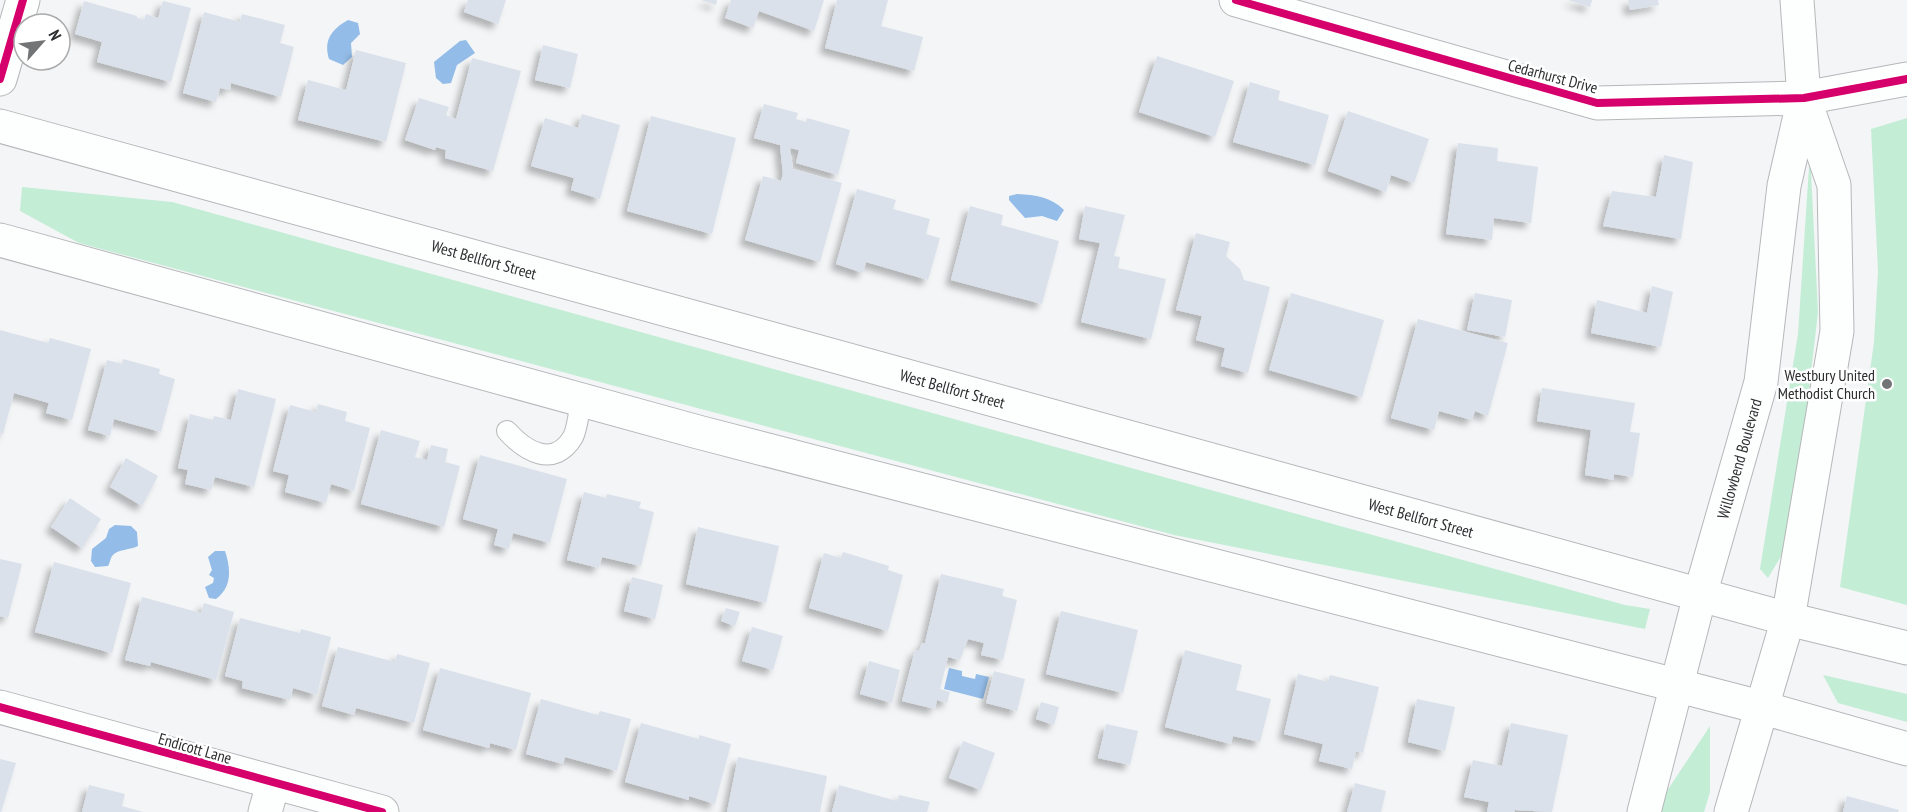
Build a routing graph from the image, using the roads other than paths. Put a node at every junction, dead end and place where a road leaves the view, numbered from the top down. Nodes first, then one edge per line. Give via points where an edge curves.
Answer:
1 (23, 0) edge
2 (1236, 0) edge
3 (1797, 0) edge
4 (0, 79) edge
5 (1907, 79) edge
6 (1804, 98) junction
7 (0, 126) edge
8 (0, 240) edge
9 (581, 400) junction
10 (507, 431) dead end
11 (1700, 595) junction
12 (1788, 619) junction
13 (1907, 648) edge
14 (1678, 685) junction
15 (0, 707) edge
16 (1760, 707) junction
17 (1907, 749) edge
18 (269, 798) edge
19 (382, 812) edge
20 (1644, 812) edge
21 (1731, 812) edge

1 - 4 main road
2 - 6 main road, Cedarhurst Drive via 1597,103
3 - 6 main road, Willowbend Boulevard
5 - 6 main road, Cedarhurst Drive
6 - 11 main road, Willowbend Boulevard via 1784,186 1761,382
6 - 12 main road, Willowbend Boulevard via 1834,185 1837,331
7 - 11 main road, West Bellfort Street
8 - 9 main road
9 - 10 lane via 573,436 547,455 520,447
9 - 14 main road
11 - 12 main road, West Bellfort Street
11 - 14 main road, Willowbend Boulevard
12 - 13 main road, West Bellfort Street
12 - 16 main road, Willowbend Boulevard
14 - 16 main road
14 - 20 main road, Willowbend Boulevard
15 - 18 main road, Endicott Lane
16 - 17 main road
16 - 21 main road, Willowbend Boulevard
18 - 19 main road, Endicott Lane

